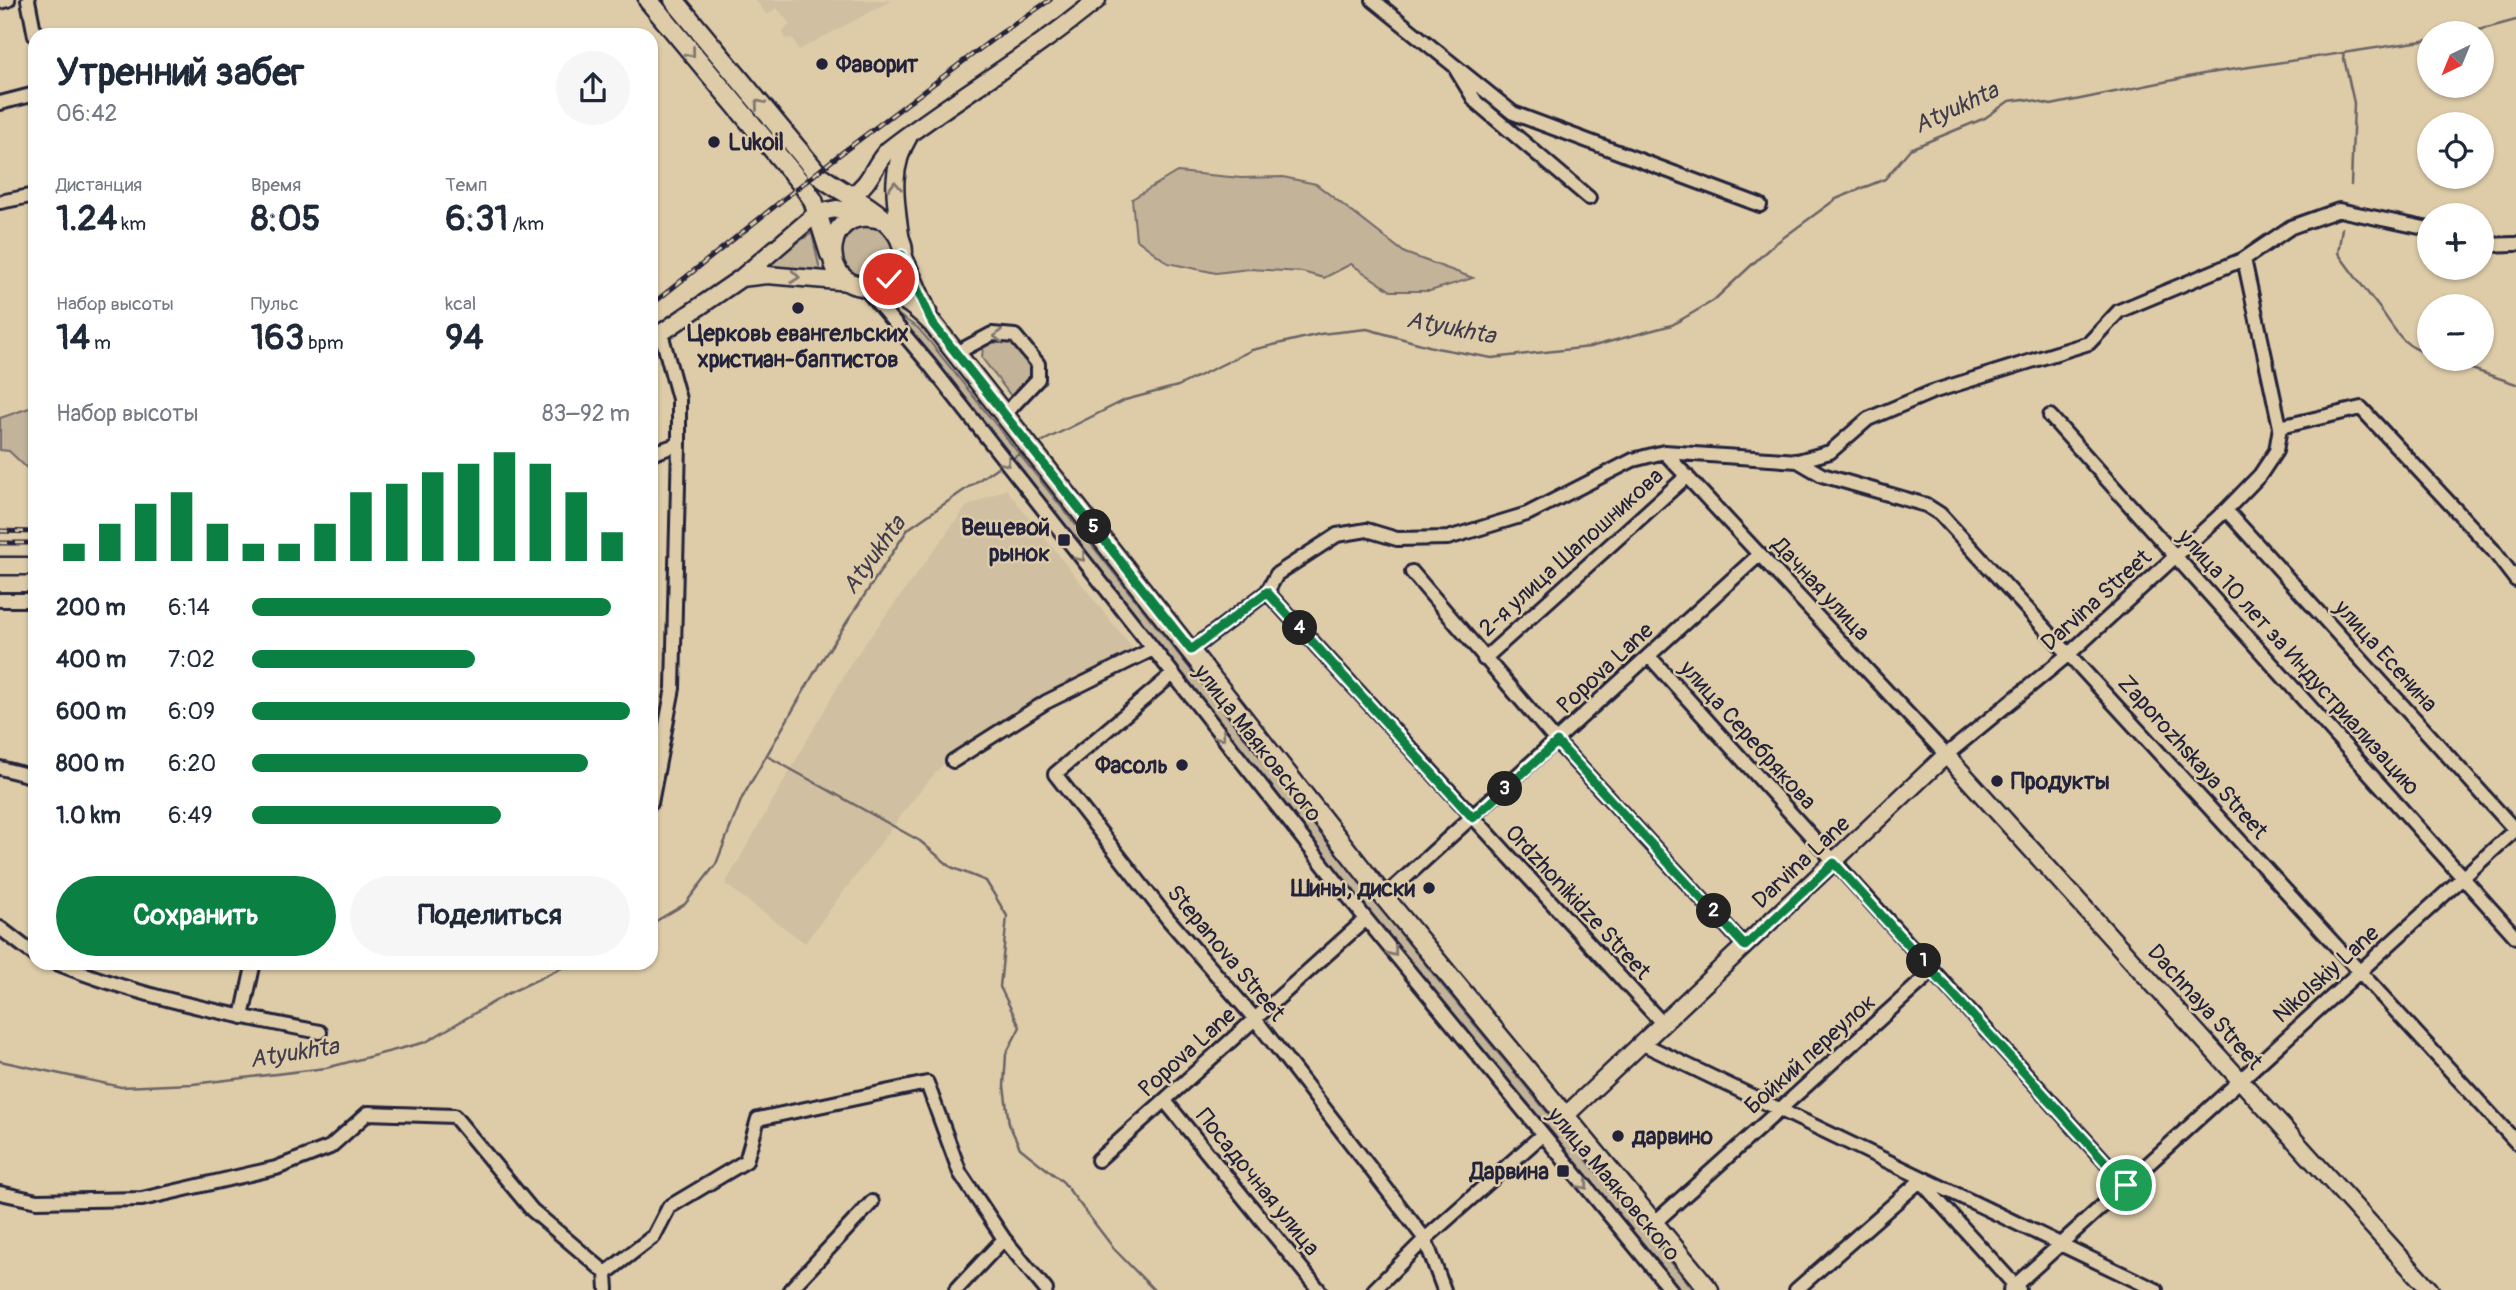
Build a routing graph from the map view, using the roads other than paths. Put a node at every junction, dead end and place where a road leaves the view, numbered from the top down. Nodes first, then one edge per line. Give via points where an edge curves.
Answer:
1 (8, 0) edge
2 (28, 0) edge
3 (649, 0) edge
4 (674, 0) edge
5 (1097, 0) edge
6 (1373, 0) edge
7 (0, 2) edge
8 (33, 28) edge
9 (1451, 62) junction
10 (28, 96) edge
11 (0, 103) edge
12 (911, 133) junction
13 (28, 196) edge
14 (850, 197) junction
15 (1589, 198) dead end
16 (0, 202) edge
17 (1760, 205) dead end
18 (817, 213) junction
19 (878, 218) junction
20 (2417, 226) edge
21 (2516, 244) edge
22 (2494, 245) edge
23 (902, 248) junction
24 (2244, 259) junction
25 (833, 261) junction
26 (741, 278) junction
27 (857, 284) junction
28 (933, 324) junction
29 (658, 336) edge
30 (658, 342) edge
31 (956, 353) junction
32 (2050, 416) dead end
33 (1008, 419) junction
34 (2280, 427) junction
35 (679, 444) junction
36 (658, 452) edge
37 (1664, 452) junction
38 (1798, 461) junction
39 (1687, 476) junction
40 (2226, 510) junction
41 (1760, 554) junction
42 (2176, 557) junction
43 (0, 566) edge
44 (28, 566) edge
45 (1412, 572) dead end
46 (2516, 580) edge
47 (1267, 592) junction
48 (0, 600) edge
49 (28, 600) edge
50 (1153, 649) junction
51 (1191, 650) junction
52 (2070, 653) junction
53 (1649, 656) junction
54 (1484, 659) junction
55 (1173, 674) junction
56 (658, 732) edge
57 (665, 733) junction
58 (1557, 742) junction
59 (1946, 755) junction
60 (954, 761) dead end
61 (0, 768) edge
62 (658, 768) edge
63 (28, 775) edge
64 (1473, 818) junction
65 (2515, 830) edge
66 (1834, 863) junction
67 (2463, 878) junction
68 (1384, 897) junction
69 (1366, 919) junction
70 (0, 928) edge
71 (2516, 936) edge
72 (1745, 946) junction
73 (28, 950) edge
74 (72, 970) edge
75 (252, 970) edge
76 (1933, 971) junction
77 (2360, 972) junction
78 (243, 1017) junction
79 (1255, 1018) junction
80 (1662, 1023) junction
81 (320, 1032) dead end
82 (1641, 1043) junction
83 (2240, 1080) junction
84 (1165, 1101) junction
85 (1782, 1108) junction
86 (1564, 1118) junction
87 (1542, 1135) junction
88 (2516, 1142) edge
89 (1098, 1160) dead end
90 (1911, 1171) junction
91 (1920, 1181) junction
92 (2126, 1185) junction
93 (0, 1193) edge
94 (872, 1202) dead end
95 (1653, 1224) junction
96 (1004, 1239) junction
97 (1425, 1239) junction
98 (2061, 1244) junction
99 (606, 1273) junction
100 (2015, 1288) edge
101 (607, 1290) edge
102 (790, 1290) edge
103 (956, 1290) edge
104 (1046, 1290) edge
105 (1319, 1290) edge
106 (1374, 1290) edge
107 (1444, 1290) edge
108 (1671, 1290) edge
109 (1709, 1290) edge
110 (1796, 1290) edge
111 (2156, 1290) edge
112 (2430, 1290) edge

1 - 7 street
2 - 8 street
3 -> 18 main road via 804,187
14 -> 4 main road via 819,175
5 - 12 street via 1057,34
6 - 9 street
9 - 15 street via 1476,103
9 - 17 street via 1513,113
10 - 11 street
12 - 14 street via 879,159 872,178
23 -> 12 street via 894,174
13 - 16 street
14 - 19 main road
18 - 19 street via 836,209
18 - 25 main road
18 - 26 street
19 - 23 main road via 895,229
19 - 25 main road via 857,216 845,223 835,234
20 - 24 street via 2339,210 2291,227
21 - 22 street
23 - 27 main road via 899,267 889,279
23 - 28 main road, улица Маяковского
24 - 34 street
24 - 38 street via 2119,311 2089,343 1932,392 1868,419 1830,452
25 - 27 main road via 839,273
26 -> 27 street via 767,275
26 - 29 street
27 - 28 main road, улица Маяковского via 895,292
27 -> 50 street, улица Маяковского via 989,440
28 - 31 main road, улица Маяковского
30 - 35 street via 679,399
31 - 33 main road, улица Маяковского
33 -> 31 street via 1038,380 1038,364 1015,336 992,334
32 - 42 street, улица 10 лет за Индустриализацию
33 - 51 main road, улица Маяковского
34 - 40 street, Darvina Street via 2276,451
34 - 46 street via 2361,408
35 - 36 street
35 - 57 street via 673,688
37 - 38 street
37 - 39 street, Дачная улица
37 - 47 street via 1633,460 1527,514 1448,538 1397,538 1367,530 1337,536 1277,573
38 - 52 street, Zaporozhskaya Street via 1822,475 1926,505 1940,514
39 - 41 street, Дачная улица
39 - 54 street, 2-я улица Шапошникова
40 - 42 street, Darvina Street
40 - 65 street, улица Есенина
41 - 53 street, Popova Lane
41 - 59 street, Дачная улица
42 - 52 street, Darvina Street
42 - 67 street, улица 10 лет за Индустриализацию
43 - 44 street
45 - 54 street
47 - 51 street
47 - 64 street, Ordzhonikidze Street
48 - 49 street
50 - 55 street, улица Маяковского
50 - 60 street via 1046,702
51 - 68 main road, улица Маяковского
52 - 59 street, Darvina Street
52 - 77 street, Zaporozhskaya Street
53 - 58 street, Popova Lane
53 - 66 street, улица Серебрякова
54 - 58 street
55 -> 69 street, улица Маяковского
55 - 79 street, Stepanova Street via 1055,774 1168,919
56 - 57 street
57 - 62 street
58 - 64 street, Popova Lane
58 - 72 street
59 - 66 street, Darvina Lane
59 - 83 street, Dachnaya Street
61 - 63 street
64 - 68 street, Popova Lane
64 - 80 street, Ordzhonikidze Street
65 - 67 street, Nikolskiy Lane
66 - 72 street, Darvina Lane
66 - 76 street, улица Серебрякова
67 - 71 street, улица 10 лет за Индустриализацию
67 - 77 street, Nikolskiy Lane
68 - 86 main road, улица Маяковского
69 - 79 street, Popova Lane
69 -> 87 street, улица Маяковского
70 - 73 street
72 - 80 street, Darvina Lane
74 - 78 street
75 - 78 street
76 - 85 street, Бойкий переулок
76 - 92 street, улица Серебрякова
77 - 83 street, Nikolskiy Lane
77 - 88 street, Zaporozhskaya Street
78 - 81 street
79 - 84 street, Popova Lane
79 - 97 street, Stepanova Street
80 - 82 street, Darvina Lane
82 - 85 street
82 - 86 street, Darvina Lane
83 - 92 street, Nikolskiy Lane
83 - 112 street, Dachnaya Street
84 - 89 street, Popova Lane
84 - 105 street, Посадочная улица
85 - 90 street
85 - 95 street, Бойкий переулок
86 - 95 main road, улица Маяковского
87 - 97 street
87 -> 108 street, улица Маяковского
90 - 91 street
90 - 98 street
91 - 100 street
91 - 110 street
92 - 98 street, Nikolskiy Lane
93 - 99 street via 37,1200 142,1199 276,1168 308,1156 330,1147 368,1112 454,1116 532,1210
94 - 102 street
95 - 109 main road, улица Маяковского
96 - 99 street via 960,1173 927,1083 758,1119 746,1161 668,1207 654,1236
96 - 103 street
96 - 104 street
97 - 106 street
97 - 107 street, Stepanova Street
98 - 100 street, Nikolskiy Lane
98 - 111 street
99 - 101 street

